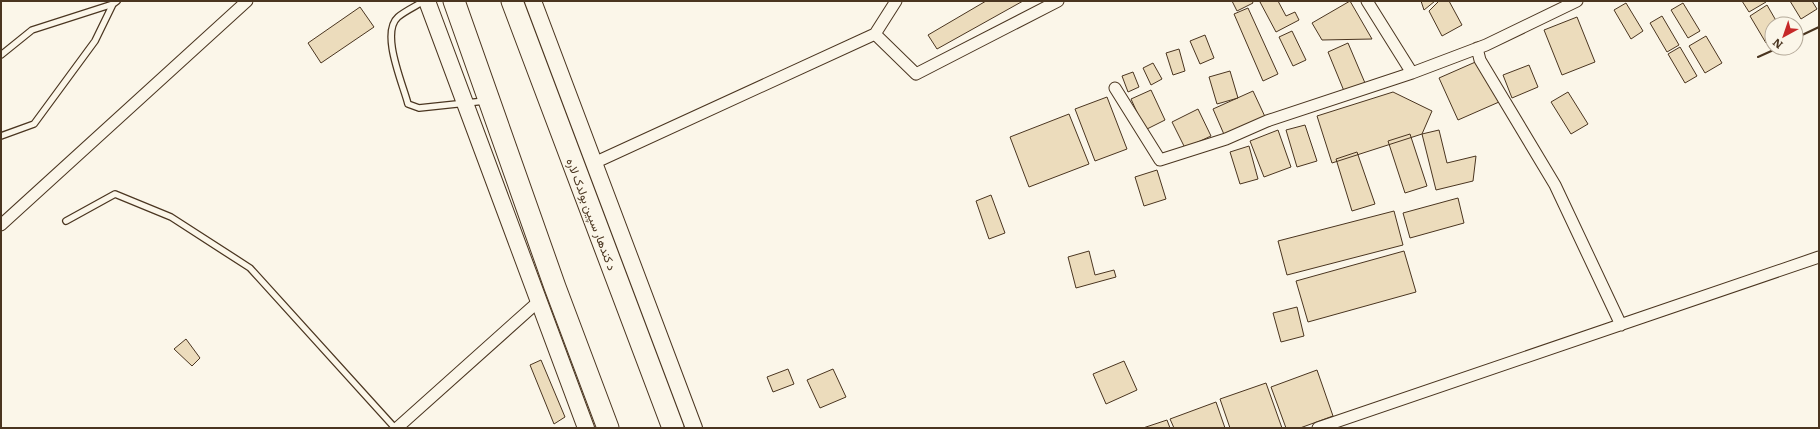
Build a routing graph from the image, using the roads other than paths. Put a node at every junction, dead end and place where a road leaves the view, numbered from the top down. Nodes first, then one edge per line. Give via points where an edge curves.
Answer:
1 (246, 1) edge
2 (426, 1) edge
3 (454, 1) edge
4 (512, 1) edge
5 (533, 1) edge
6 (896, 1) edge
7 (1058, 1) edge
8 (1367, 1) edge
9 (1577, 1) edge
10 (115, 3) edge
11 (875, 34) junction
12 (1477, 48) junction
13 (1, 55) edge
14 (1412, 73) junction
15 (1115, 88) dead end
16 (489, 101) junction
17 (465, 103) junction
18 (1, 136) edge
19 (594, 163) junction
20 (66, 221) dead end
21 (1, 225) edge
22 (1819, 257) edge
23 (539, 301) junction
24 (1621, 325) junction
25 (396, 428) edge
26 (586, 428) edge
27 (608, 428) edge
28 (673, 428) edge
29 (694, 428) edge
30 (1318, 428) edge

1 - 21 street
2 - 17 street
2 - 17 lane via 397,18 391,29 390,43 408,104 419,108
3 - 16 highway
4 - 28 highway, د کندهار سپین بولدک لاره
5 - 19 street
6 - 11 street
7 - 11 street via 916,74
8 - 14 street
9 - 12 street
10 - 13 lane via 32,30
10 - 18 lane via 95,41 34,124
11 - 19 street
12 - 14 street
12 - 24 street via 1480,60 1555,185
14 - 15 street via 1160,160
16 - 17 lane
16 - 27 highway
17 - 23 street
19 - 29 street
20 - 25 lane via 115,194 171,217 250,268
22 - 24 street
23 - 25 street
23 - 26 street
24 - 30 street

